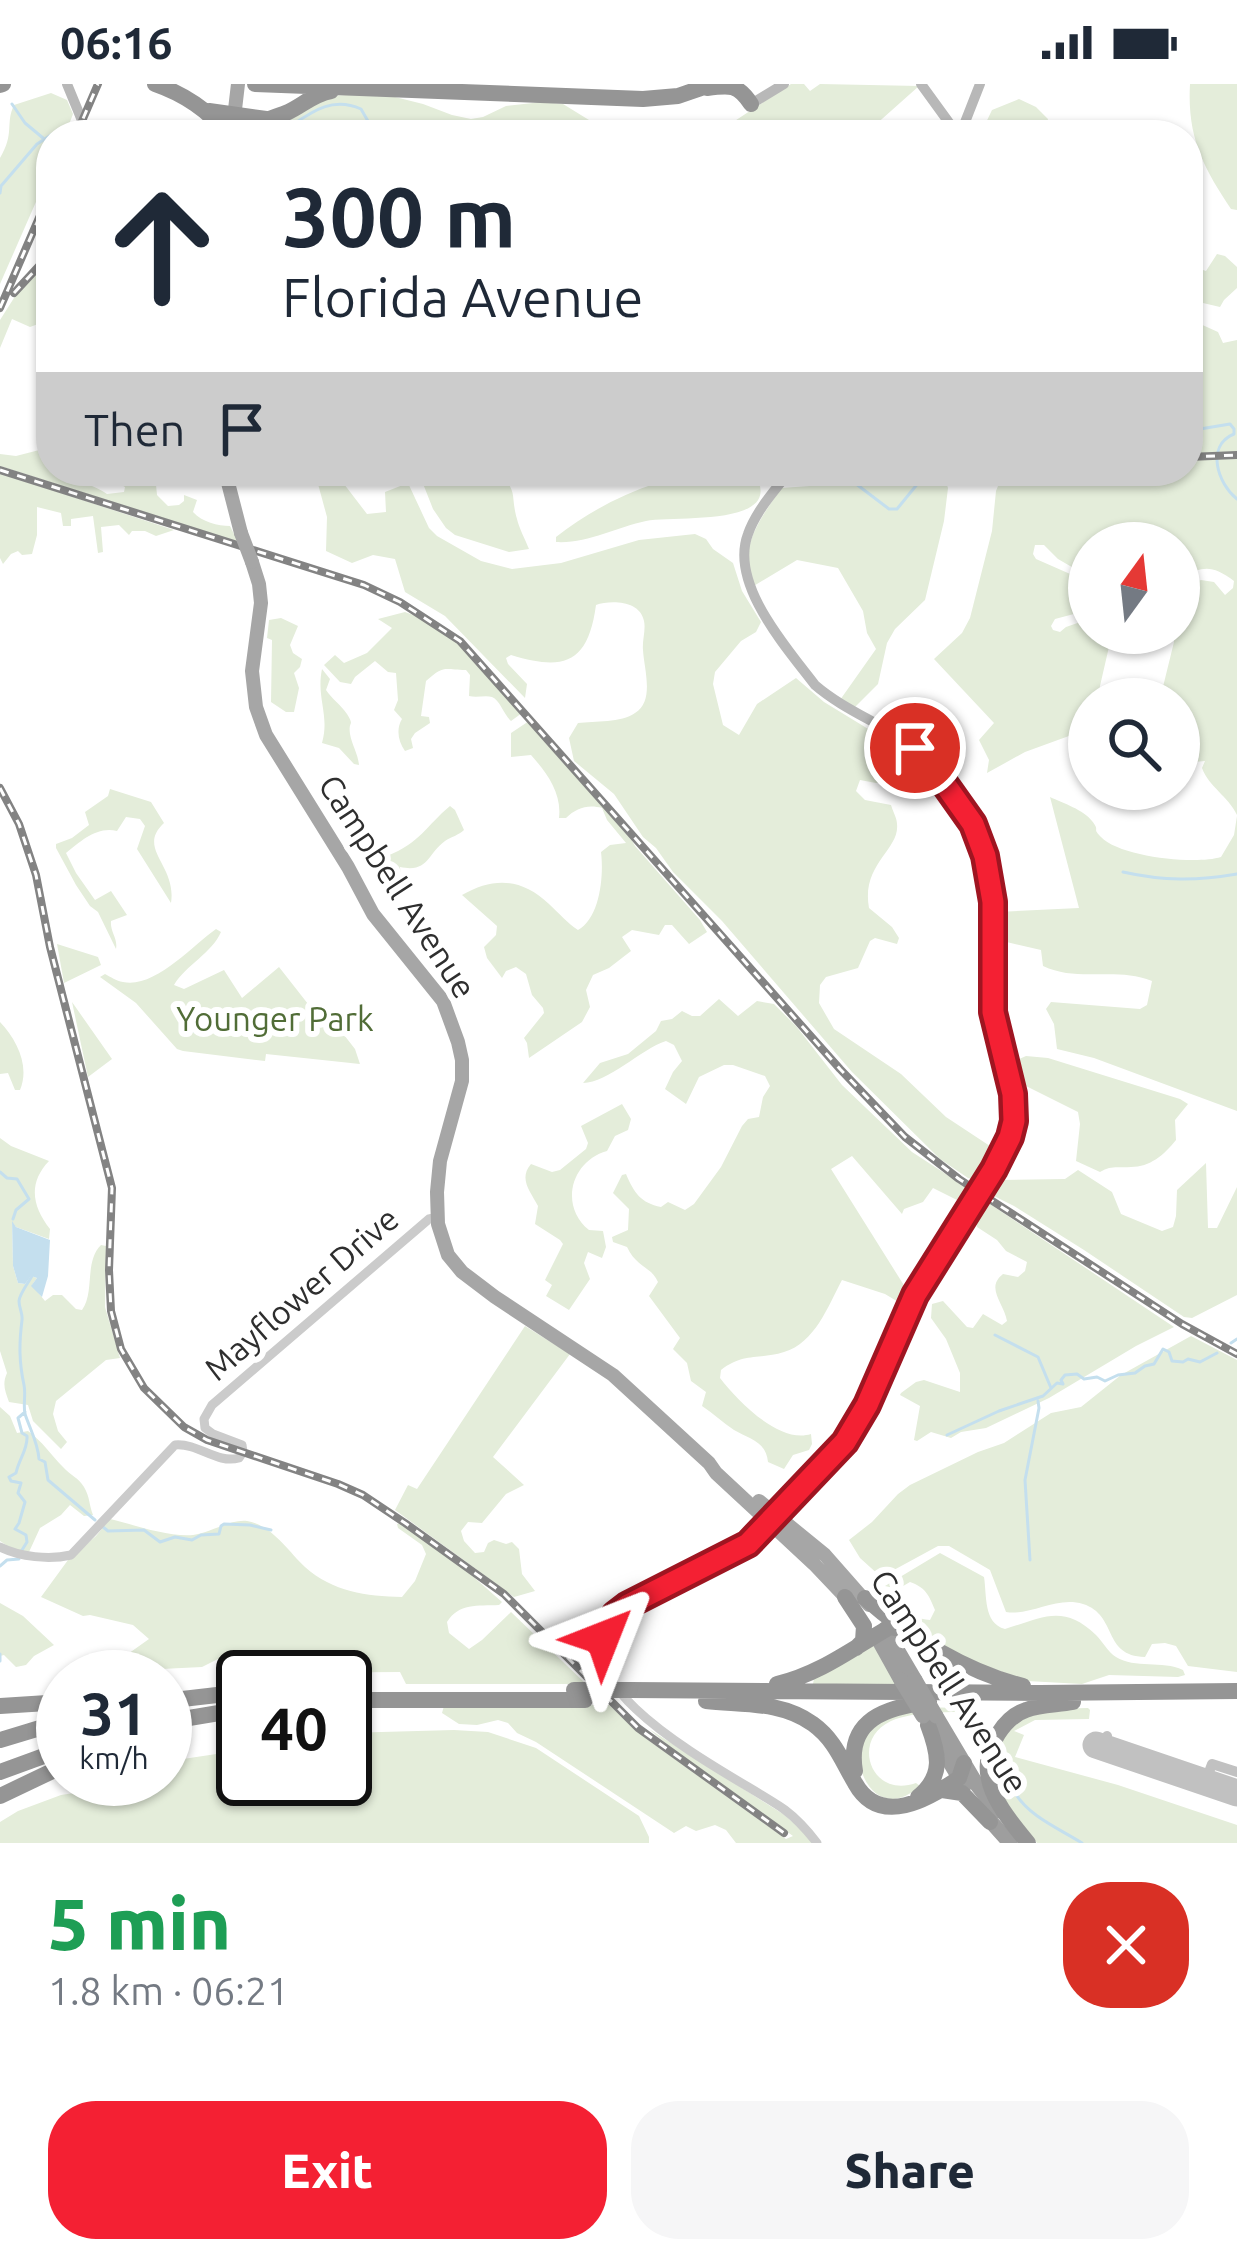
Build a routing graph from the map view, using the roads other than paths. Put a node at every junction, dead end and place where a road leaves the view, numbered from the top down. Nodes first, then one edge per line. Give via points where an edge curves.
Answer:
1 (67, 84) edge
2 (155, 84) edge
3 (390, 84) edge
4 (639, 84) edge
5 (746, 84) edge
6 (784, 84) edge
7 (921, 84) edge
8 (980, 84) edge
9 (706, 85) edge
10 (243, 86) edge
11 (365, 88) junction
12 (576, 92) junction
13 (753, 103) junction
14 (82, 120) edge
15 (225, 120) edge
16 (237, 120) edge
17 (264, 120) edge
18 (948, 120) edge
19 (965, 120) edge
20 (223, 486) edge
21 (780, 486) edge
22 (438, 1217) junction
23 (772, 1517) junction
24 (0, 1547) edge
25 (845, 1597) junction
26 (865, 1598) junction
27 (881, 1632) junction
28 (926, 1641) junction
29 (855, 1649) junction
30 (372, 1690) edge
31 (1237, 1690) edge
32 (1096, 1693) junction
33 (580, 1695) junction
34 (701, 1695) junction
35 (372, 1699) edge
36 (1237, 1700) edge
37 (1072, 1702) junction
38 (36, 1704) edge
39 (0, 1706) edge
40 (931, 1715) junction
41 (36, 1729) edge
42 (0, 1740) edge
43 (36, 1759) edge
44 (961, 1770) junction
45 (0, 1772) edge
46 (36, 1779) edge
47 (936, 1792) junction
48 (0, 1796) edge
49 (989, 1822) junction
50 (817, 1843) edge
51 (1010, 1843) edge
52 (1028, 1843) edge

1 - 14 main road
2 - 15 highway
3 - 12 highway
4 - 12 highway
5 - 13 highway
6 - 13 main road
7 - 18 main road
8 - 19 main road
9 - 11 highway via 643,99
9 - 12 highway via 656,94
9 - 13 highway via 735,86
10 - 11 highway
10 - 16 main road
11 - 17 highway via 318,93
20 - 22 main road, Campbell Avenue, bridge via 261,603 251,670 266,735 373,914 443,1001 458,1042 462,1081 440,1161
21 - 23 main road, bridge via 748,532 750,589 815,685 925,757 973,824 993,902 993,1012 1014,1112 1005,1150 915,1295 856,1426
22 - 23 main road, Campbell Avenue via 462,1272 613,1375
22 - 24 street, Mayflower Drive via 212,1406 206,1428 242,1444 239,1458 175,1445 71,1555
23 - 25 main road, Campbell Avenue
23 - 26 main road, Campbell Avenue via 825,1555
23 - 50 street via 748,1544 621,1610 605,1630 603,1662 644,1717 782,1808
25 - 27 main road, Campbell Avenue
25 - 29 highway via 864,1626
26 - 27 main road, Campbell Avenue
26 - 28 highway
27 - 28 highway via 895,1626
27 - 29 highway
27 - 40 highway, Campbell Avenue, bridge
28 - 32 highway via 1005,1682
29 - 34 highway via 783,1683
30 - 33 highway
31 - 32 highway
32 - 34 highway
33 - 34 highway
33 - 35 highway
34 - 40 highway
34 - 47 highway via 776,1706 812,1722 861,1792 882,1806 906,1807
36 - 37 highway
37 - 40 highway
37 - 52 highway via 1023,1711 989,1751 995,1802
38 - 39 highway
40 - 40 highway via 939,1762 931,1785 902,1802 869,1793 854,1764 864,1727 894,1707
40 - 44 highway, Campbell Avenue
41 - 42 highway
43 - 45 highway
44 - 47 highway
44 - 49 highway, Campbell Avenue
44 - 52 highway, Campbell Avenue
46 - 48 highway
47 - 49 highway via 962,1793
49 - 51 highway, Campbell Avenue

